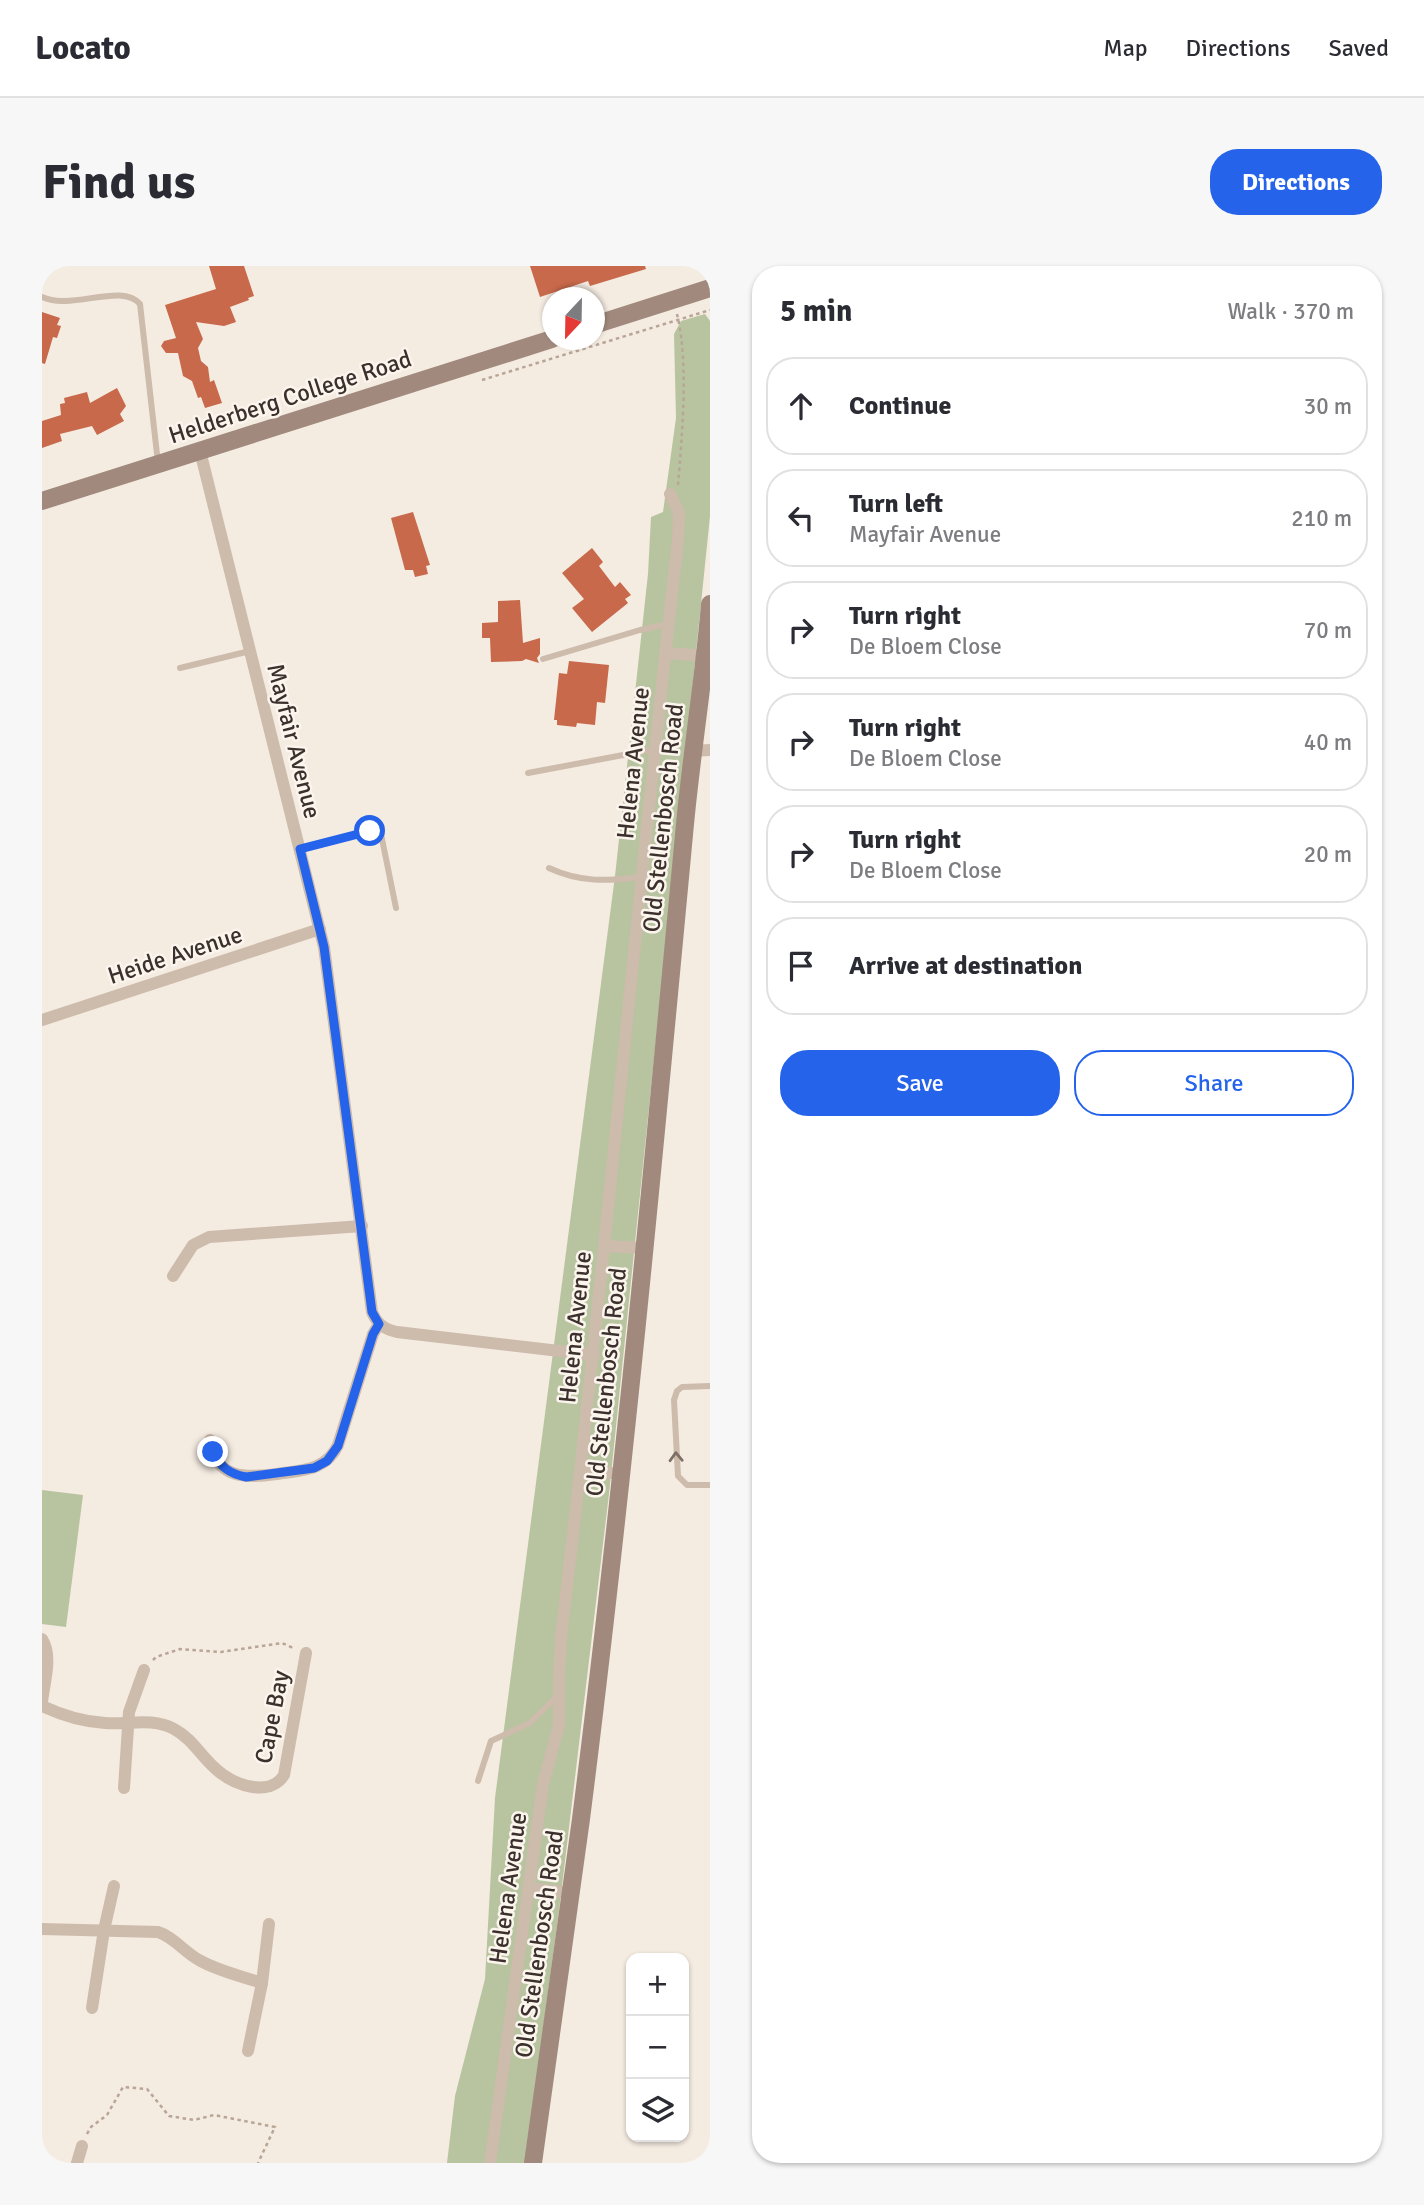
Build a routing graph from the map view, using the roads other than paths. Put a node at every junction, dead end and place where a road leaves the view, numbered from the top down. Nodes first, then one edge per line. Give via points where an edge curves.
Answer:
1 (710, 288) edge
2 (42, 297) edge
3 (605, 322) edge
4 (542, 342) edge
5 (200, 451) junction
6 (158, 464) junction
7 (670, 494) dead end
8 (42, 501) edge
9 (710, 604) edge
10 (668, 624) junction
11 (250, 651) junction
12 (666, 653) junction
13 (706, 656) junction
14 (543, 659) dead end
15 (180, 668) dead end
16 (655, 749) junction
17 (701, 751) edge
18 (528, 773) dead end
19 (300, 849) junction
20 (549, 868) dead end
21 (642, 877) junction
22 (396, 908) dead end
23 (320, 929) junction
24 (42, 1020) edge
25 (362, 1226) junction
26 (604, 1246) junction
27 (645, 1248) junction
28 (173, 1276) dead end
29 (379, 1324) junction
30 (594, 1355) junction
31 (710, 1386) edge
32 (210, 1440) dead end
33 (581, 1470) junction
34 (621, 1474) junction
35 (710, 1485) edge
36 (42, 1639) edge
37 (306, 1653) road end
38 (144, 1670) road end
39 (559, 1695) junction
40 (42, 1704) edge
41 (128, 1722) junction
42 (478, 1781) dead end
43 (124, 1788) dead end
44 (114, 1886) dead end
45 (529, 1888) junction
46 (570, 1893) junction
47 (269, 1924) dead end
48 (42, 1929) edge
49 (104, 1930) junction
50 (261, 1983) junction
51 (92, 2008) dead end
52 (248, 2051) dead end
53 (82, 2146) road end
54 (77, 2163) edge
55 (490, 2163) edge
56 (533, 2163) edge

1 - 3 street
2 - 6 lane via 70,302 127,295 138,301
4 - 5 street, Helderberg College Road
5 - 6 street, Helderberg College Road
5 - 11 street, Mayfair Avenue
6 - 8 street, Helderberg College Road
7 - 10 street, Helena Avenue via 680,519
9 - 13 street, Old Stellenbosch Road
10 - 12 street, Helena Avenue
10 - 14 lane
11 - 15 lane
11 - 19 street, Mayfair Avenue
12 - 13 street
12 - 16 street, Helena Avenue
13 - 17 street, Old Stellenbosch Road
16 - 18 lane
16 - 21 street, Helena Avenue
17 - 27 street, Old Stellenbosch Road
19 - 22 lane via 370,831 381,834
19 - 23 street, Mayfair Avenue
20 - 21 lane via 581,879
21 - 26 street, Helena Avenue
23 - 24 street, Heide Avenue
23 - 25 street, Mayfair Avenue
25 - 28 street via 209,1237 193,1245
25 - 29 street, Mayfair Avenue via 372,1312
26 - 27 street
26 - 30 street, Helena Avenue
27 - 34 street, Old Stellenbosch Road
29 - 30 street via 397,1332
29 - 32 street via 338,1446 321,1465 254,1477 237,1475 219,1464
30 - 33 street, Helena Avenue
35 -> 31 lane via 687,1485 678,1476 674,1401 682,1387
33 - 34 street
33 - 39 street, Helena Avenue
34 - 46 street, Old Stellenbosch Road
36 - 40 street via 48,1657
37 - 41 street, Cape Bay via 285,1769 272,1787 229,1779 173,1729 156,1722
38 - 41 street
39 - 42 lane via 530,1723 491,1741
39 - 45 street, Helena Avenue via 559,1726 543,1784
40 - 41 street, Cape Bay via 91,1722
41 - 43 street
44 - 49 street
45 - 46 street
45 - 55 street, Helena Avenue
46 - 56 street, Old Stellenbosch Road
47 - 50 street
48 - 49 street
49 - 50 street via 164,1934 201,1962
49 - 51 street
50 - 52 street
53 - 54 street

